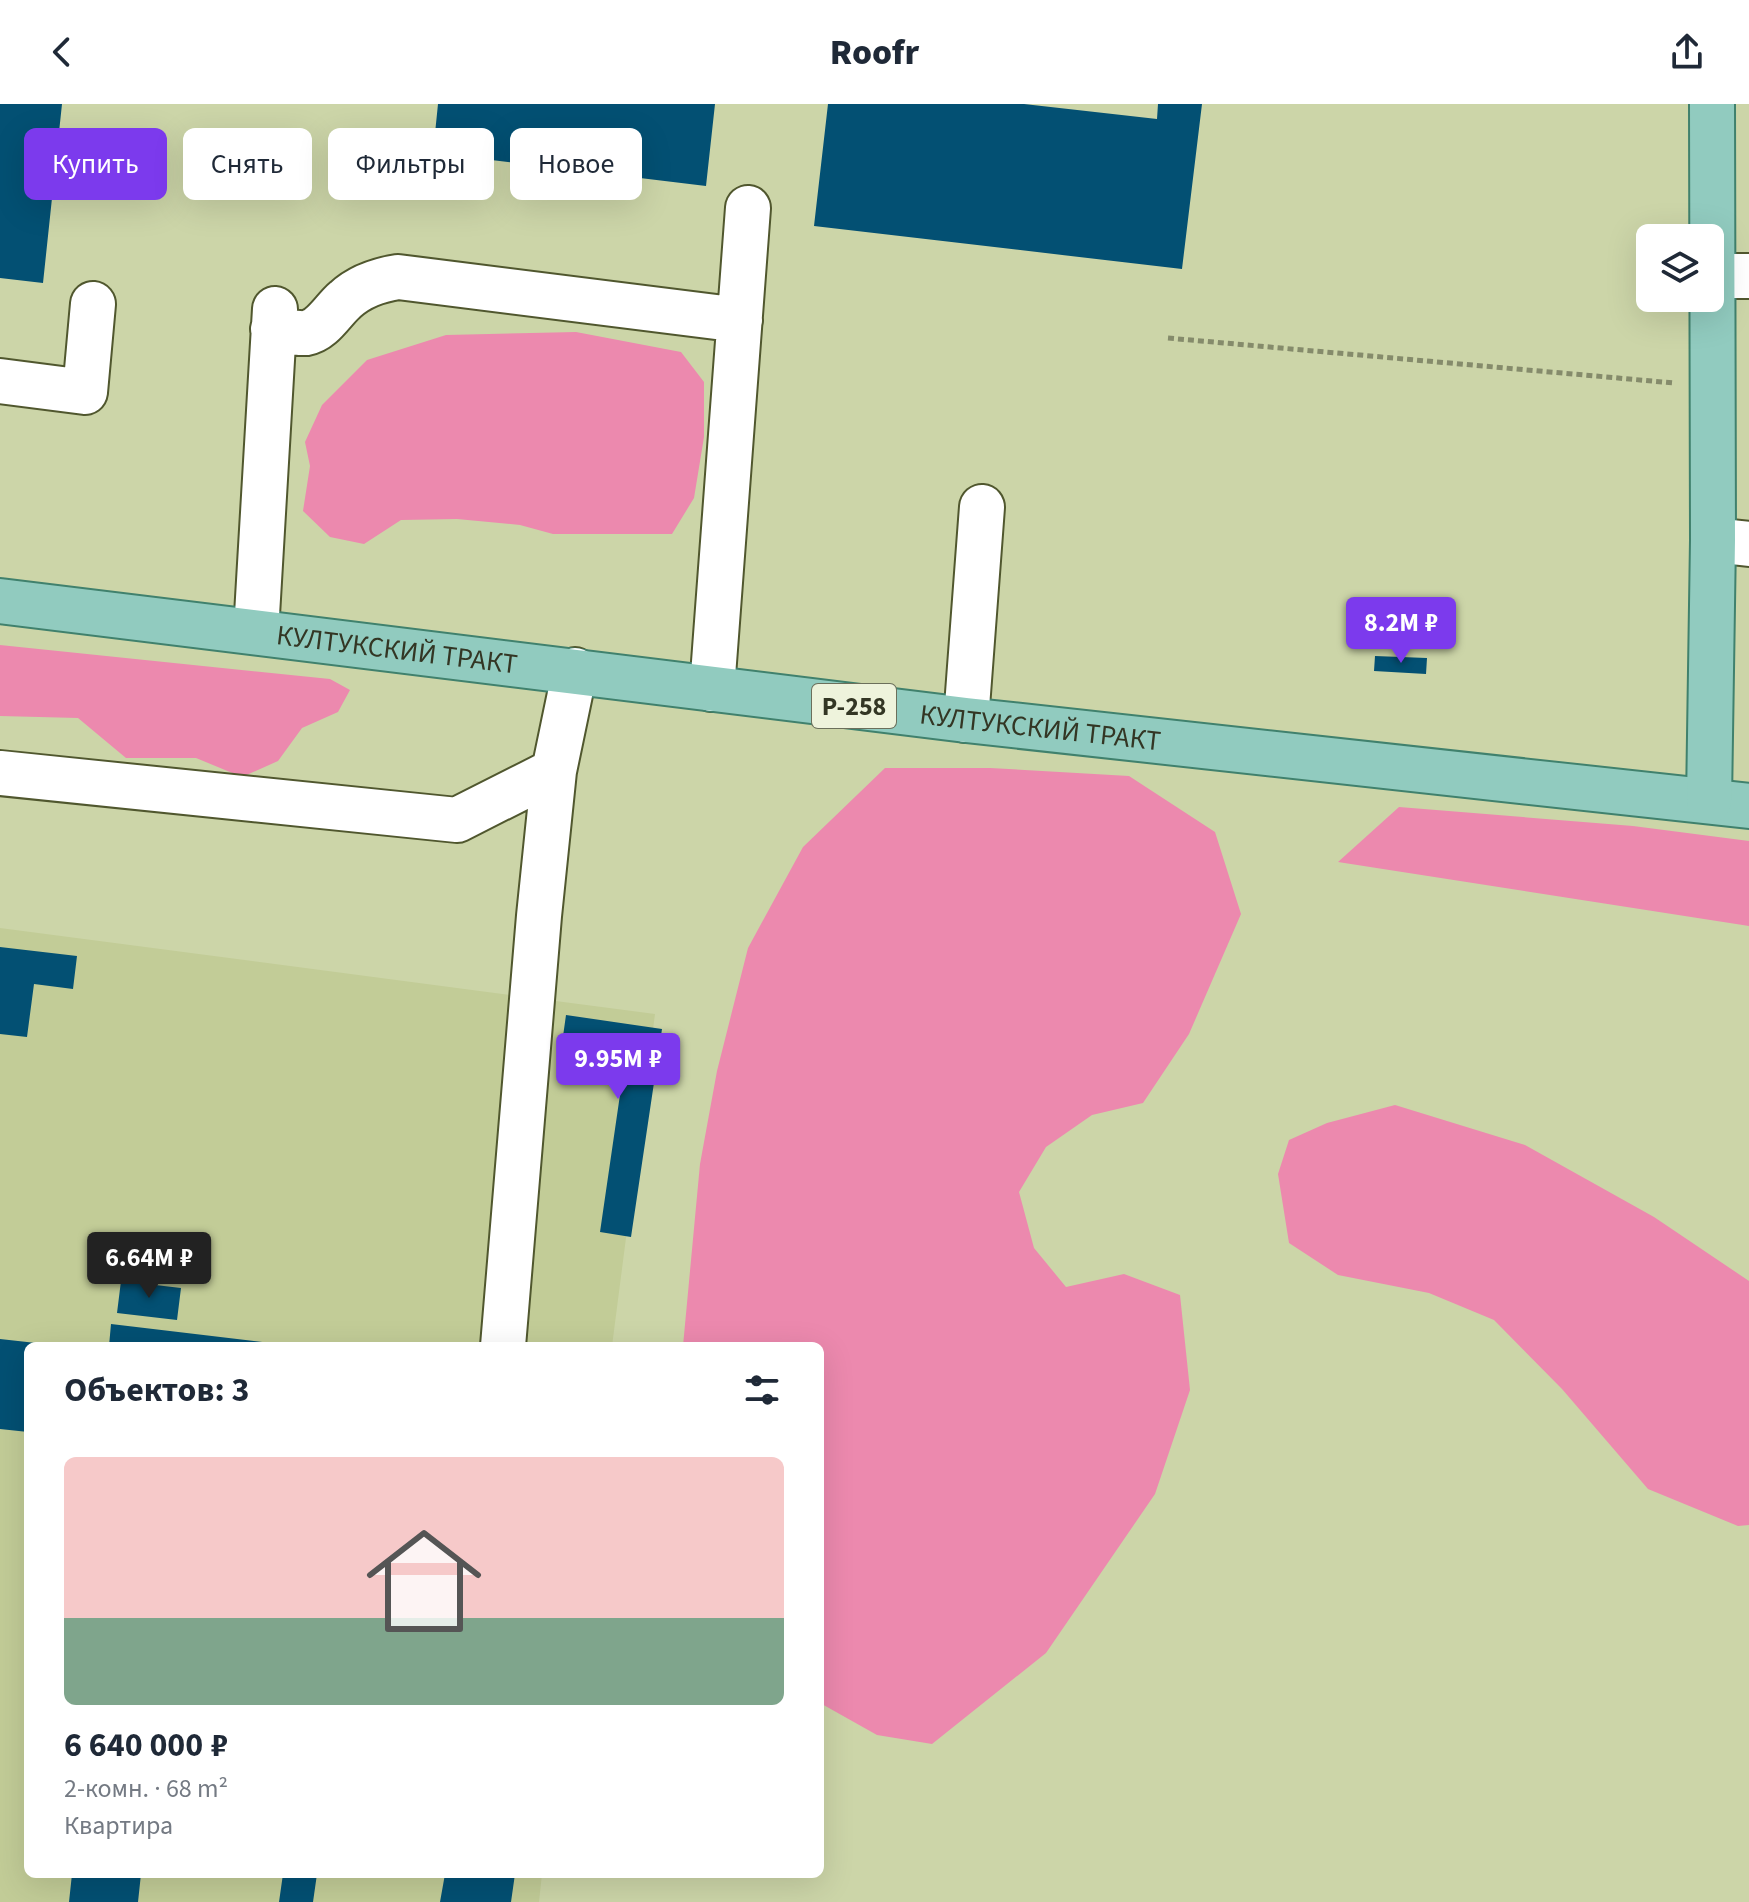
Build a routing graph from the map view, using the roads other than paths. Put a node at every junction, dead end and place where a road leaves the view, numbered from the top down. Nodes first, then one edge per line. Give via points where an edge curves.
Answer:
1 (1712, 104) edge
2 (748, 208) dead end
3 (1731, 276) edge
4 (93, 304) dead end
5 (740, 320) junction
6 (0, 381) edge
7 (982, 507) dead end
8 (1731, 542) edge
9 (0, 601) edge
10 (256, 632) junction
11 (575, 670) junction
12 (712, 689) junction
13 (966, 720) junction
14 (554, 771) junction
15 (0, 773) edge
16 (1729, 804) edge
17 (503, 1342) edge

1 - 3 main road
2 - 5 lane
3 - 8 main road
4 - 6 lane via 85,392
5 - 10 lane via 398,277 361,288 307,333 274,319
5 - 12 lane
7 - 13 lane
8 - 16 main road
9 - 10 main road, КУЛТУКСКИЙ ТРАКТ / Р-258
10 - 11 main road, КУЛТУКСКИЙ ТРАКТ / Р-258
11 - 12 main road, КУЛТУКСКИЙ ТРАКТ / Р-258
11 - 14 lane
12 - 13 main road, КУЛТУКСКИЙ ТРАКТ / Р-258
13 - 16 main road, КУЛТУКСКИЙ ТРАКТ / Р-258
14 - 15 lane via 457,820
14 - 17 lane

